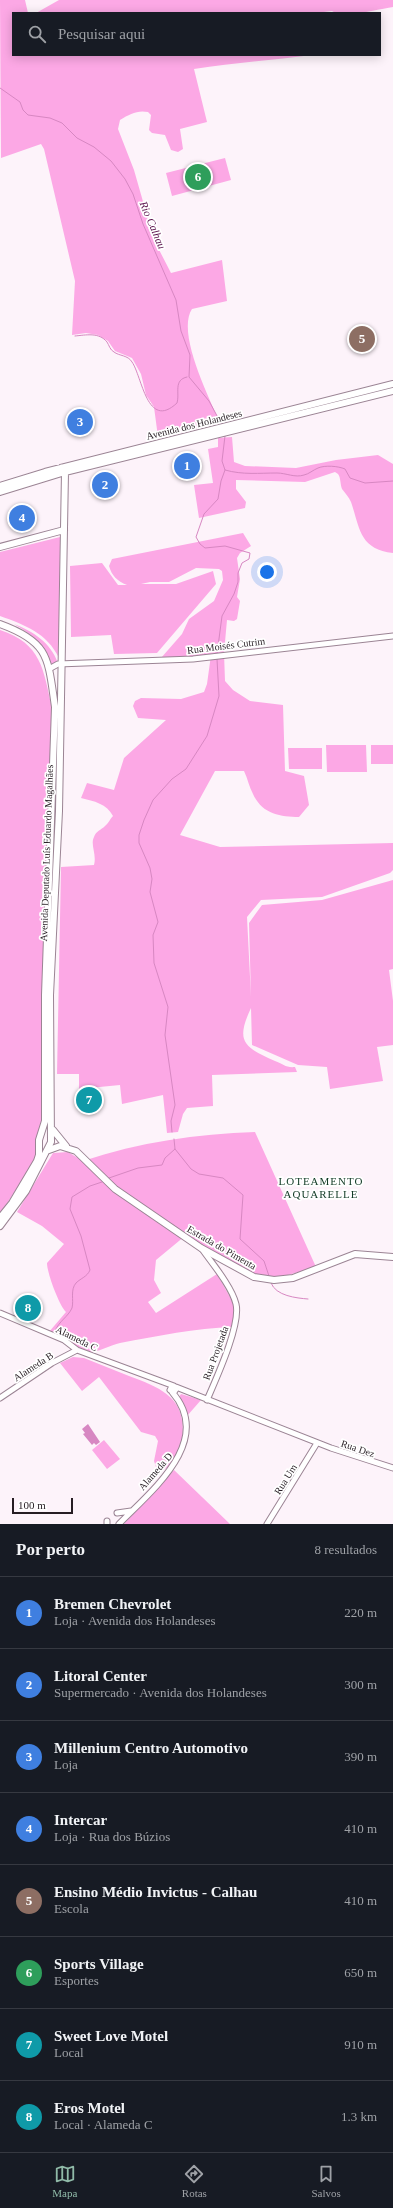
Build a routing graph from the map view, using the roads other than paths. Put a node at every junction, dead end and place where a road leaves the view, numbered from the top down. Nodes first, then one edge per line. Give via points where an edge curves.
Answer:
1 (393, 384) edge
2 (393, 391) edge
3 (230, 428) junction
4 (63, 470) junction
5 (0, 486) edge
6 (0, 492) edge
7 (64, 530) junction
8 (0, 547) edge
9 (0, 624) edge
10 (393, 636) edge
11 (62, 664) junction
12 (49, 669) junction
13 (51, 1126) junction
14 (41, 1133) junction
15 (52, 1136) junction
16 (67, 1147) junction
17 (49, 1150) junction
18 (0, 1218) edge
19 (0, 1226) edge
20 (201, 1248) junction
21 (393, 1257) edge
22 (217, 1258) junction
23 (211, 1262) junction
24 (0, 1313) edge
25 (77, 1350) junction
26 (173, 1389) junction
27 (0, 1398) edge
28 (207, 1400) junction
29 (317, 1443) junction
30 (393, 1468) edge
31 (132, 1511) junction
32 (117, 1513) dead end
33 (119, 1524) edge
34 (267, 1524) edge

1 - 3 main road, Avenida dos Holandeses
2 - 3 main road, Avenida dos Holandeses
3 - 4 main road, Avenida dos Holandeses
4 - 5 main road, Avenida dos Holandeses
4 - 6 main road, Avenida dos Holandeses
4 - 7 main road, Avenida Deputado Luís Eduardo Magalhães
7 - 8 main road
7 - 11 main road, Avenida Deputado Luís Eduardo Magalhães
9 - 12 main road, Avenida Deputado Luís Eduardo Magalhães via 22,632 35,641 44,654
10 - 11 street, Rua Moisés Cutrim via 208,658
11 - 12 street, Rua Moisés Cutrim
11 - 13 main road, Avenida Deputado Luís Eduardo Magalhães via 50,996
12 - 14 main road, Avenida Deputado Luís Eduardo Magalhães via 55,711 45,995 45,1121
13 - 15 main road, Avenida Deputado Luís Eduardo Magalhães
13 - 16 main road, Estrada do Pimenta via 56,1136
14 - 15 main road via 48,1130
14 - 18 main road, Avenida Deputado Luís Eduardo Magalhães via 37,1161 21,1190
15 - 17 main road, Avenida Deputado Luís Eduardo Magalhães
16 - 17 main road via 58,1146
16 - 20 main road, Estrada do Pimenta via 79,1153 115,1189
17 - 19 main road, Avenida Deputado Luís Eduardo Magalhães via 18,1205
20 - 22 main road, Estrada do Pimenta
20 - 23 street, Rua Projetada
21 - 22 main road, Estrada do Pimenta via 355,1254 293,1278 274,1280 250,1276
22 - 23 main road via 212,1258
23 - 28 street, Rua Projetada via 231,1293 237,1309 233,1331
24 - 25 street, Alameda C via 64,1340
25 - 26 street, Alameda C
25 - 27 street, Alameda B via 52,1363
26 - 28 street, Alameda C
26 - 31 street, Alameda D via 185,1425 182,1451 169,1472
28 - 29 street, Alameda C
29 - 30 street, Rua Dez
29 - 34 street, Rua Um
31 - 32 street
31 - 33 street, Alameda D

